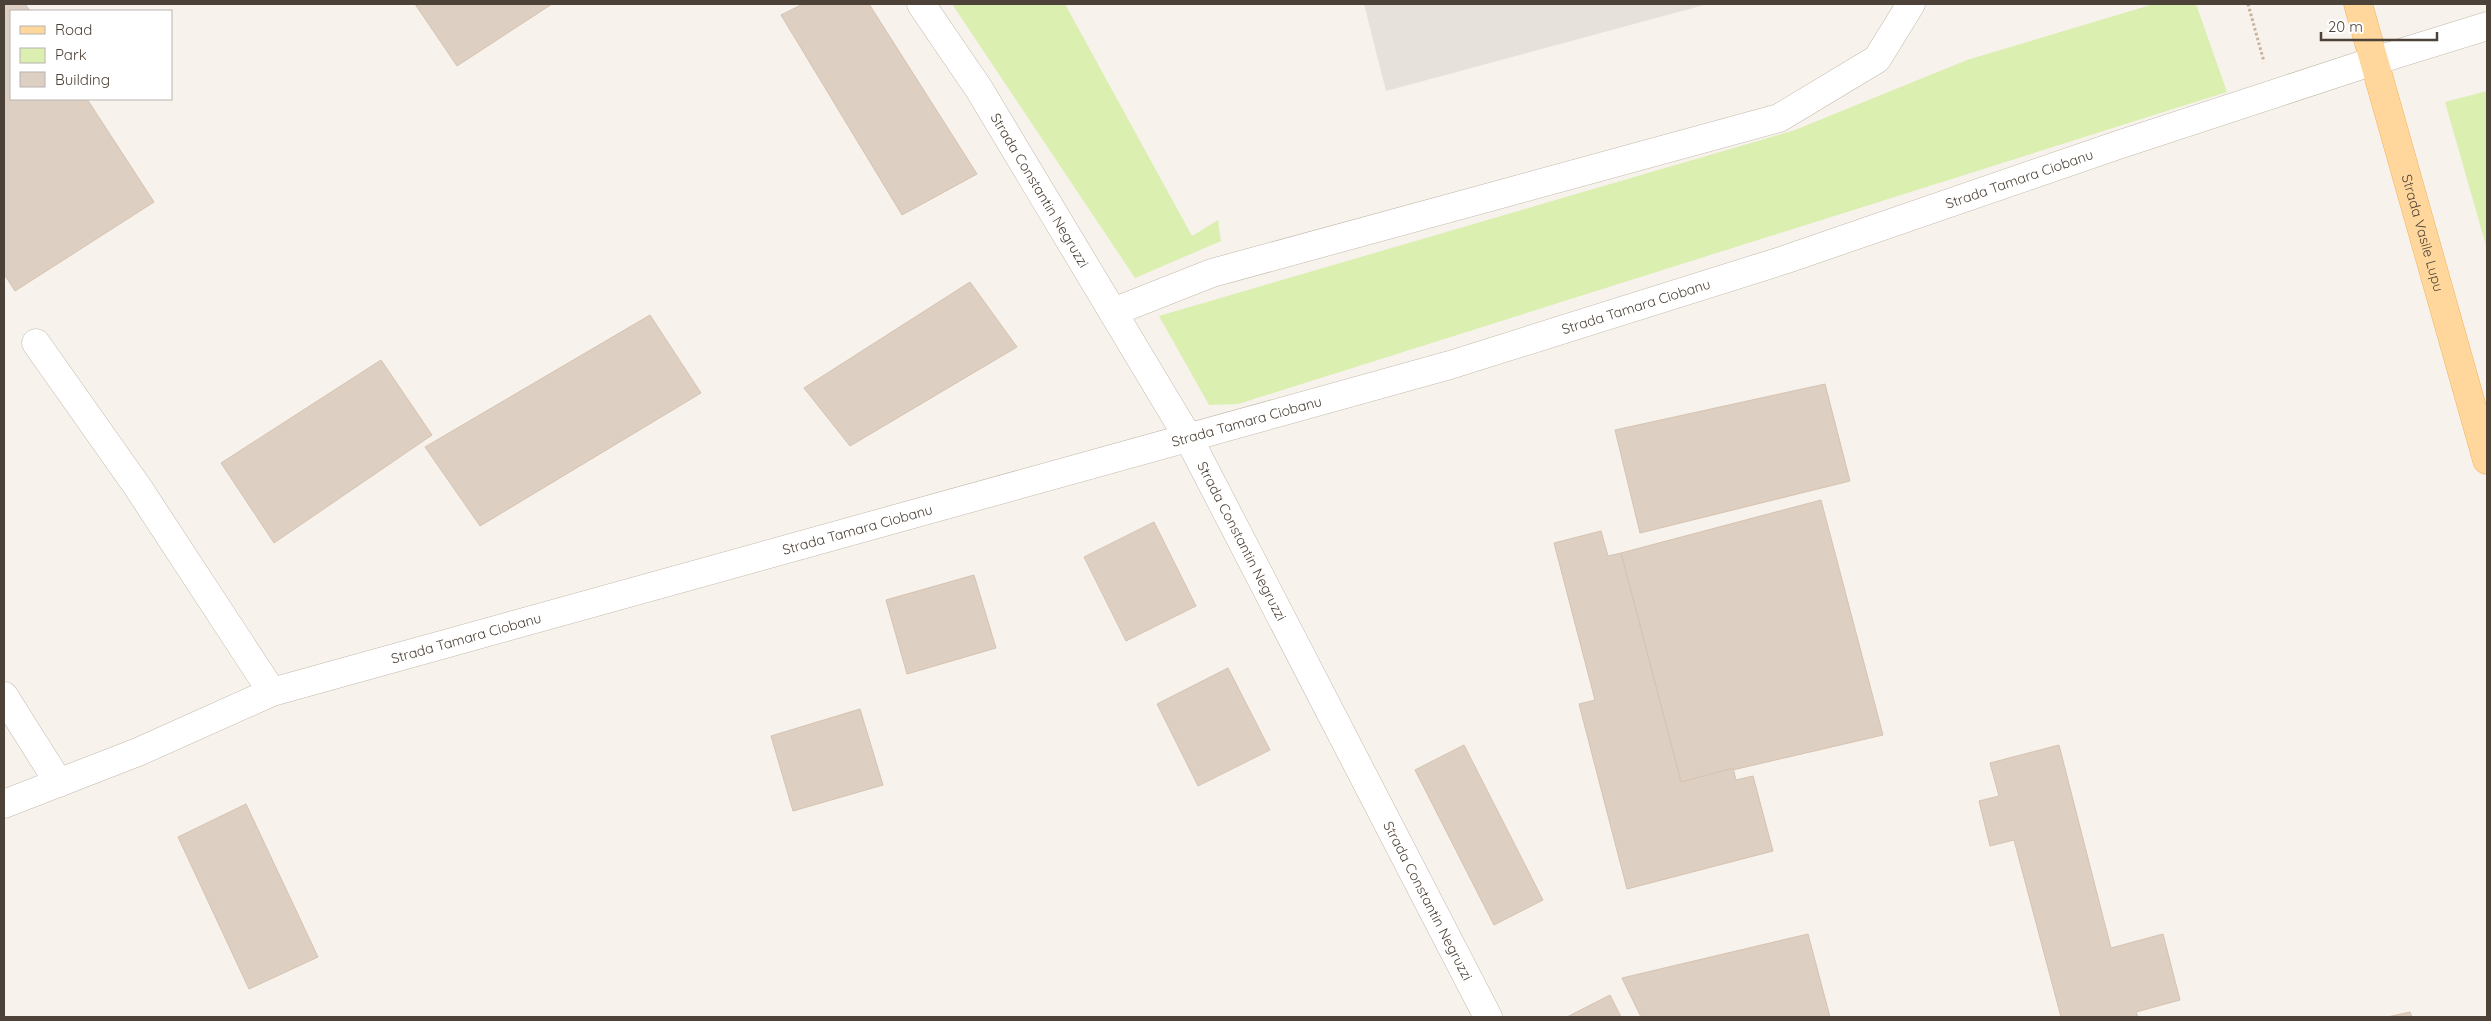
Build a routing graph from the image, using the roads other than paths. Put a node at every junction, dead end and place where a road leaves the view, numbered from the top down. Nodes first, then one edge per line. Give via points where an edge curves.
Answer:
1 (920, 4) edge
2 (1911, 4) edge
3 (2358, 4) edge
4 (2487, 26) edge
5 (2374, 60) junction
6 (1113, 312) junction
7 (36, 344) dead end
8 (1189, 439) junction
9 (2487, 460) edge
10 (272, 692) junction
11 (4, 696) edge
12 (59, 783) junction
13 (4, 804) edge
14 (1488, 1017) edge

1 - 6 street, Strada Constantin Negruzzi via 979,89
2 - 6 street via 1877,59 1779,118 1212,273
3 - 5 main road, Strada Vasile Lupu
4 - 5 street, Strada Tamara Ciobanu
5 - 8 street, Strada Tamara Ciobanu via 1784,260 1450,365
5 - 9 main road, Strada Vasile Lupu
6 - 8 street, Strada Constantin Negruzzi
7 - 10 street via 136,486
8 - 10 street, Strada Tamara Ciobanu
8 - 14 street, Strada Constantin Negruzzi
10 - 12 street, Strada Tamara Ciobanu via 138,752
11 - 12 street
12 - 13 street, Strada Tamara Ciobanu

